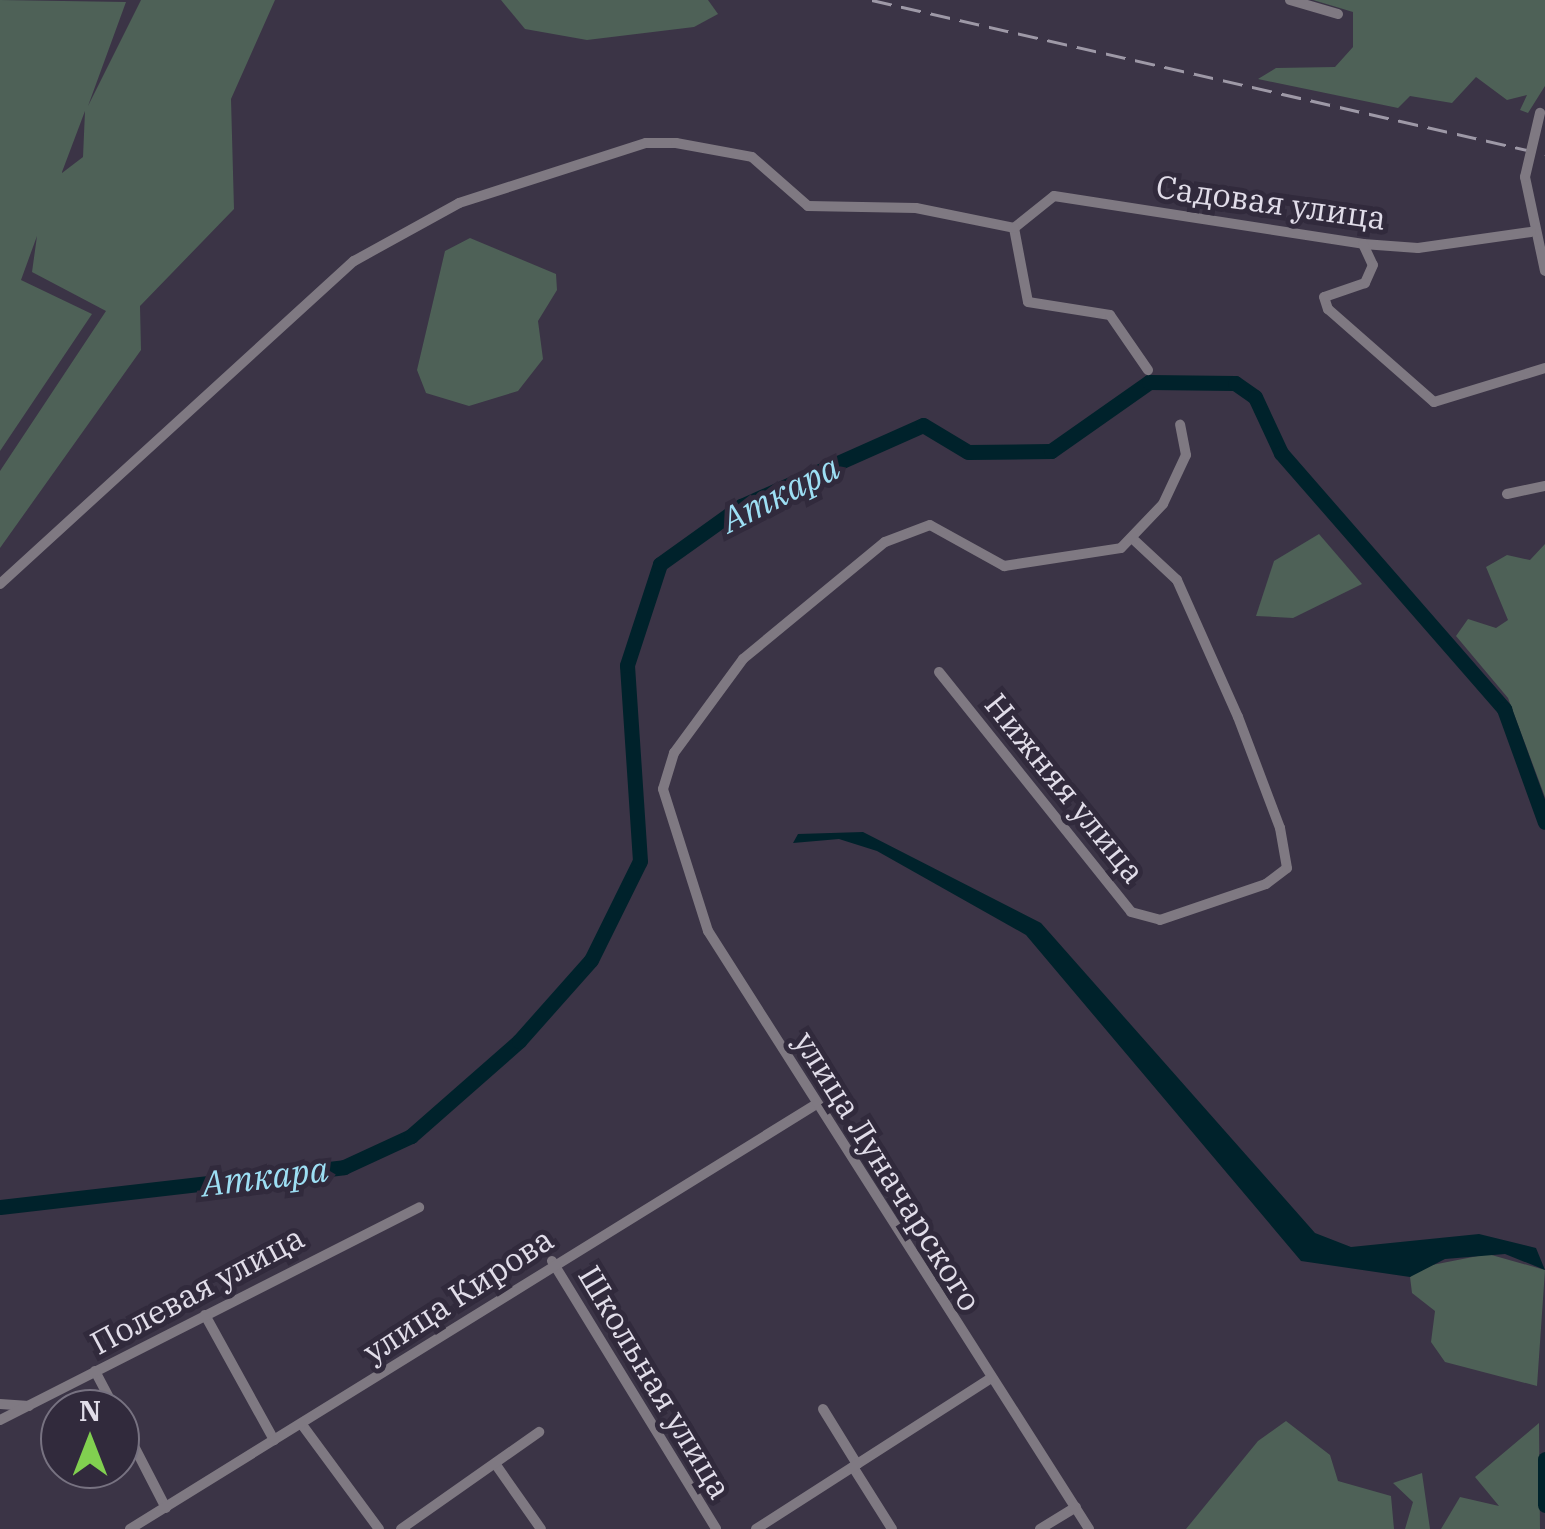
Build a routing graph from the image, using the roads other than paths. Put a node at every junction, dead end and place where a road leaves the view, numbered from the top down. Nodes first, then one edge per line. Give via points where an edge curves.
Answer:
1 (1290, 0) edge
2 (1338, 14) dead end
3 (1543, 109) edge
4 (1014, 228) junction
5 (1531, 232) junction
6 (1545, 241) edge
7 (1363, 244) junction
8 (1545, 271) edge
9 (1545, 368) edge
10 (1148, 370) dead end
11 (1180, 425) dead end
12 (1545, 486) edge
13 (1507, 494) dead end
14 (1133, 539) junction
15 (0, 584) edge
16 (939, 672) dead end
17 (815, 1104) junction
18 (419, 1207) dead end
19 (552, 1261) junction
20 (205, 1315) junction
21 (95, 1371) junction
22 (990, 1378) junction
23 (104, 1389) edge
24 (0, 1404) edge
25 (29, 1406) junction
26 (823, 1408) dead end
27 (0, 1420) edge
28 (303, 1426) junction
29 (539, 1432) dead end
30 (274, 1440) junction
31 (140, 1458) edge
32 (855, 1465) junction
33 (496, 1466) junction
34 (1076, 1506) junction
35 (166, 1508) junction
36 (130, 1529) edge
37 (380, 1529) edge
38 (400, 1529) edge
39 (541, 1529) edge
40 (716, 1529) edge
41 (756, 1529) edge
42 (892, 1529) edge
43 (1040, 1529) edge
44 (1089, 1529) edge

1 - 2 street
3 - 5 street, bridge via 1525,178
4 - 7 street, Садовая улица via 1054,196
4 - 10 street via 1028,302 1110,315
4 - 15 street via 916,208 808,206 752,157 676,143 646,143 459,203 354,261
5 - 6 street
5 - 7 street, Садовая улица via 1418,248
5 - 8 street
7 - 9 street via 1373,265 1365,284 1324,298 1388,370 1434,402
11 - 14 street via 1186,455 1163,504
12 - 13 street
14 - 16 street, Нижняя улица via 1191,605 1280,828 1286,868 1160,920 1131,912
14 - 17 street, улица Луначарского via 1048,564 1004,566 930,525 886,542 743,659 674,752 662,788 669,828 708,931
17 - 19 street, улица Кирова
17 - 22 street, улица Луначарского
18 - 20 street, Полевая улица
19 - 28 street, улица Кирова
19 - 40 street, Школьная улица
20 - 21 street, Полевая улица
20 - 30 street
21 - 23 street
21 - 25 street, Полевая улица
22 - 32 street
22 - 34 street, улица Луначарского
24 - 25 street
25 - 27 street, Полевая улица
26 - 32 street
28 - 30 street, улица Кирова
28 - 37 street
29 - 33 street
30 - 35 street, улица Кирова
31 - 35 street
32 - 41 street
32 - 42 street
33 - 38 street
33 - 39 street
34 - 43 street
34 - 44 street, улица Луначарского
35 - 36 street, улица Кирова

